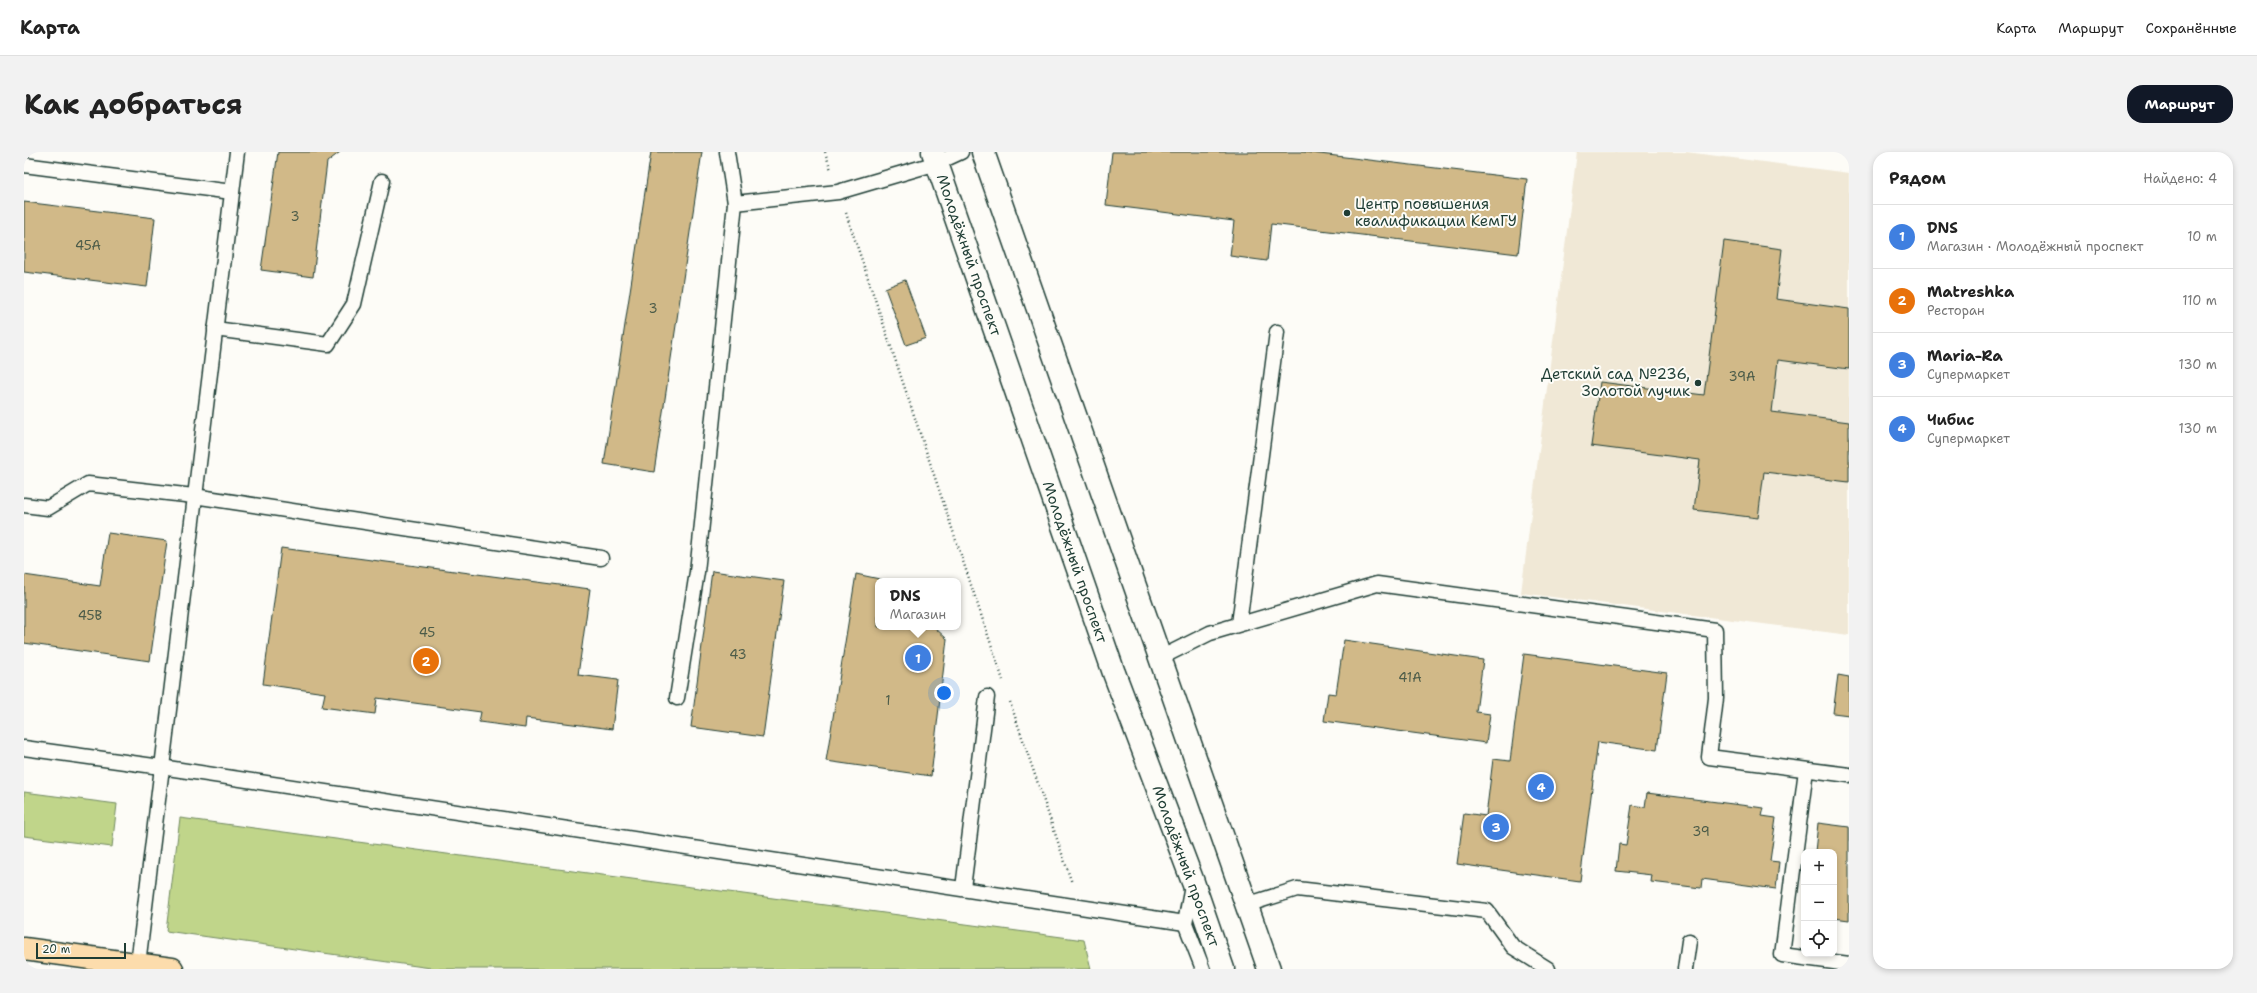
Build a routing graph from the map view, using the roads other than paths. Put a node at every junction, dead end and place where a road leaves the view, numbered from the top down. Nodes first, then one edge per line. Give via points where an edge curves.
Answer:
1 (237, 152) edge
2 (727, 152) edge
3 (961, 152) edge
4 (983, 152) edge
5 (935, 158) edge
6 (24, 165) edge
7 (382, 181) dead end
8 (232, 192) junction
9 (735, 203) junction
10 (215, 329) junction
11 (1277, 332) dead end
12 (194, 496) junction
13 (24, 504) edge
14 (602, 558) dead end
15 (1239, 624) junction
16 (1160, 658) junction
17 (677, 698) dead end
18 (987, 698) dead end
19 (24, 748) edge
20 (161, 767) junction
21 (1806, 770) junction
22 (1849, 775) edge
23 (1193, 882) junction
24 (964, 888) junction
25 (1246, 905) junction
26 (1185, 922) junction
27 (1688, 941) dead end
28 (24, 949) edge
29 (138, 964) junction
30 (1849, 964) edge
31 (172, 969) edge
32 (1203, 969) edge
33 (1223, 969) edge
34 (1269, 969) edge
35 (1548, 969) edge
36 (1685, 969) edge

1 - 8 lane
2 - 9 lane
3 - 5 lane
4 - 16 main road
5 - 9 lane via 838,192
5 - 23 main road, Молодёжный проспект via 1114,673
6 - 8 lane
7 - 10 lane via 354,304 328,344
8 - 10 lane
9 - 17 lane via 697,572
10 - 12 lane
11 - 15 lane
12 - 13 lane via 88,484 48,508
12 - 14 lane
12 - 20 lane
15 - 16 lane via 1210,633
15 - 21 lane via 1377,584 1716,630 1716,698 1709,757
16 - 25 main road
18 - 24 lane
19 - 20 lane
20 - 24 lane
20 - 29 lane
21 - 22 lane
21 - 30 lane via 1782,955
23 - 26 lane
23 - 33 main road, Молодёжный проспект
24 - 26 lane
25 - 34 main road
25 - 35 lane via 1297,889 1486,911 1512,947
26 - 32 lane
27 - 36 lane
28 - 29 main road
29 - 31 main road

